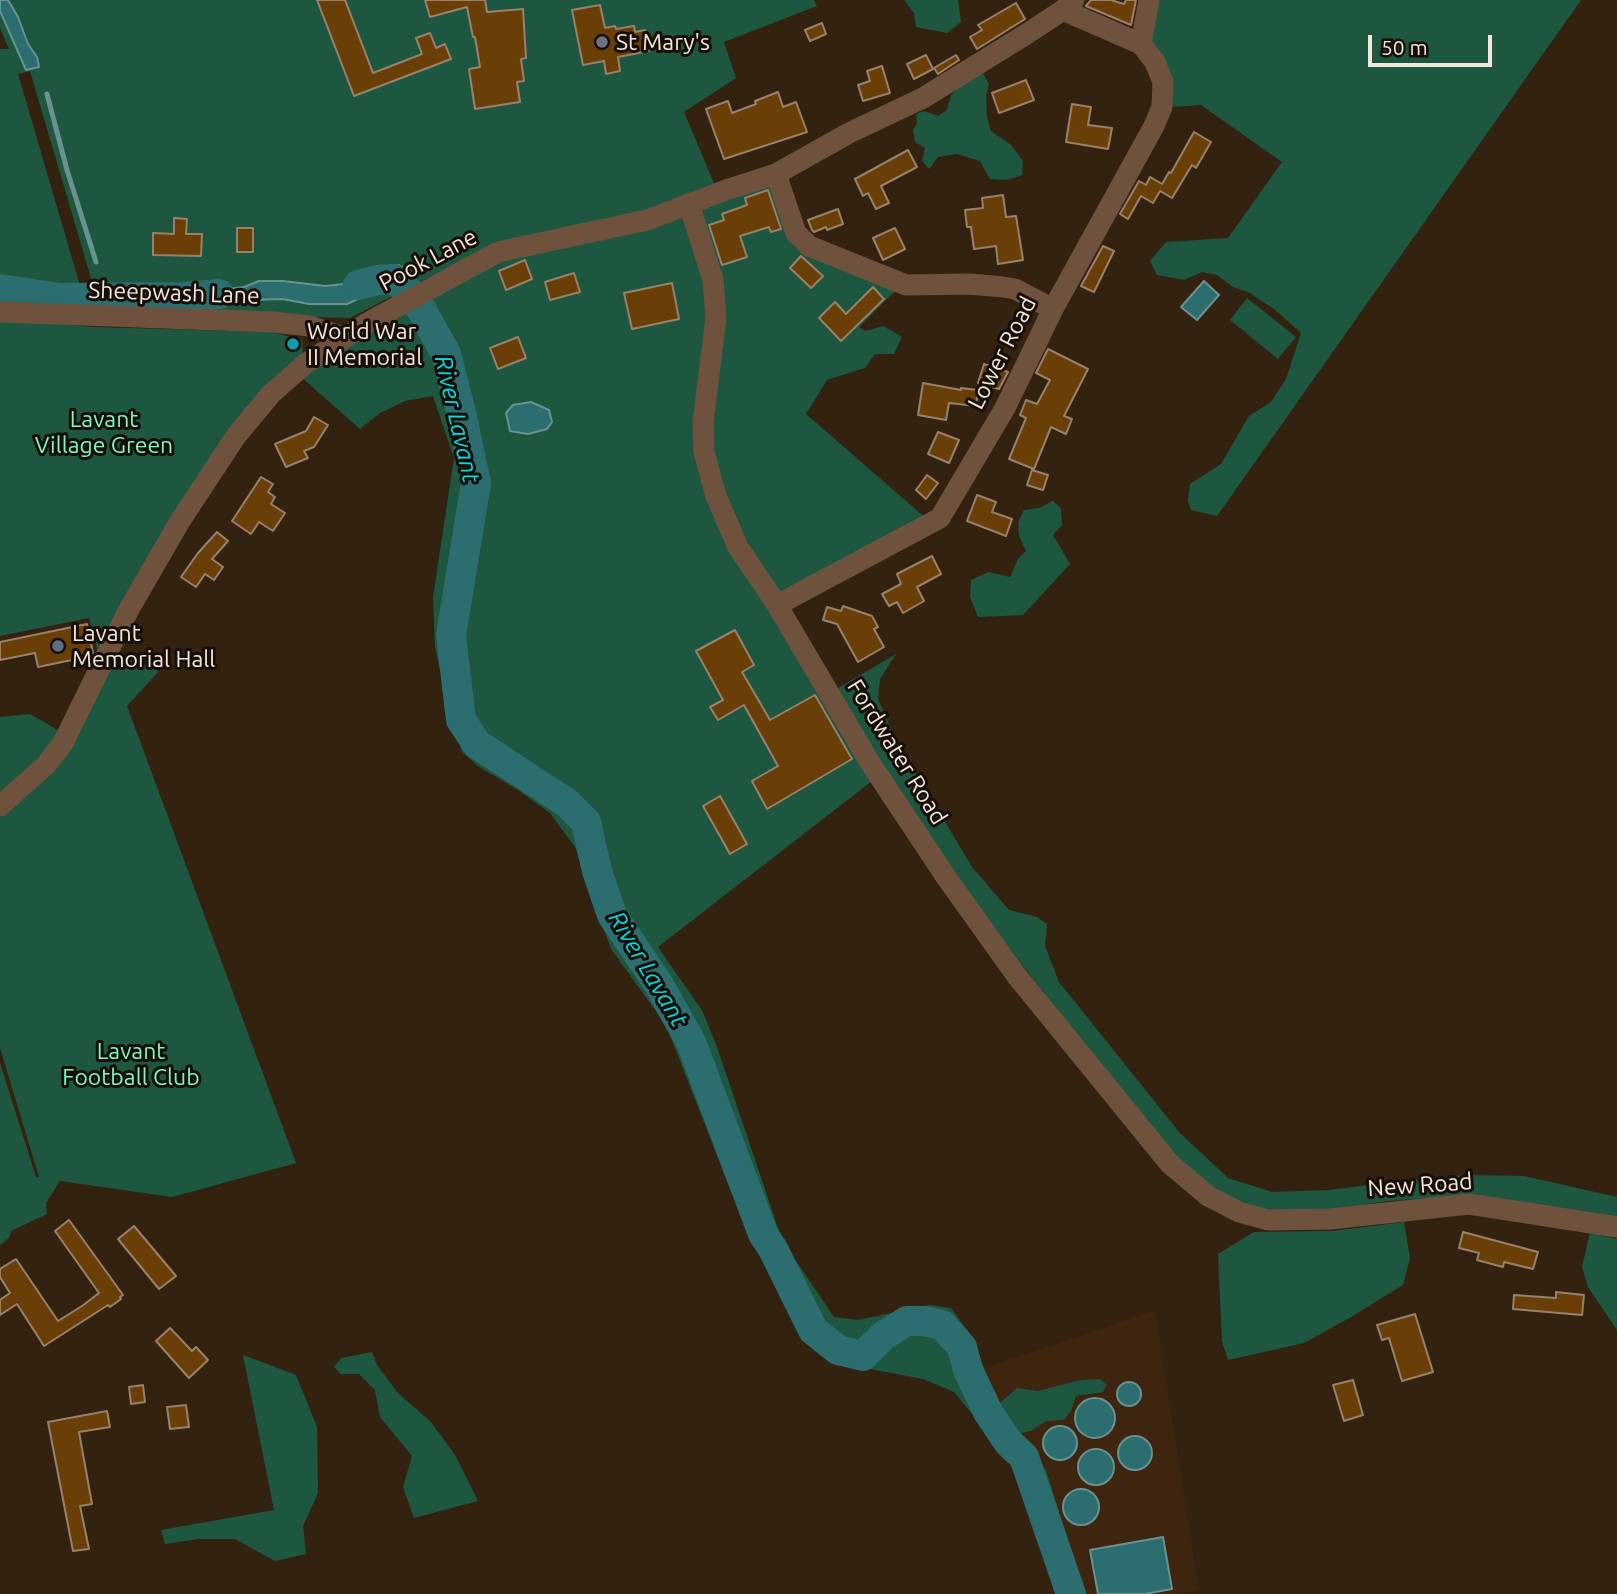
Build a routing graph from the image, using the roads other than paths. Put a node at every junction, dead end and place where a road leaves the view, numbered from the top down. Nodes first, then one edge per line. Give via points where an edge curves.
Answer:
1 (1149, 0) edge
2 (1068, 5) edge
3 (1141, 44) junction
4 (776, 174) junction
5 (689, 204) junction
6 (1053, 309) junction
7 (0, 312) edge
8 (344, 337) junction
9 (777, 606) junction
10 (0, 806) edge
11 (1268, 1220) joint
12 (1617, 1227) edge

1 - 3 street
2 - 3 street
2 - 4 street, Pook Lane via 923,98
3 - 6 street, Lower Road via 1163,82 1162,107
4 - 5 street, Pook Lane
4 - 6 street via 796,233 808,246 906,285 1015,289
5 - 8 street, Pook Lane via 647,220 498,252
5 - 9 street, Fordwater Road via 713,280 716,318 704,452 716,496 738,547
6 - 9 street, Lower Road via 1005,408 940,518
7 - 8 street, Sheepwash Lane via 273,323 309,326
8 - 10 street, Pook Lane via 271,394 236,436 128,611 63,743 46,765
9 - 11 street, Fordwater Road via 869,761 1016,975 1170,1164 1208,1196
11 - 12 street, New Road via 1330,1219 1469,1204

